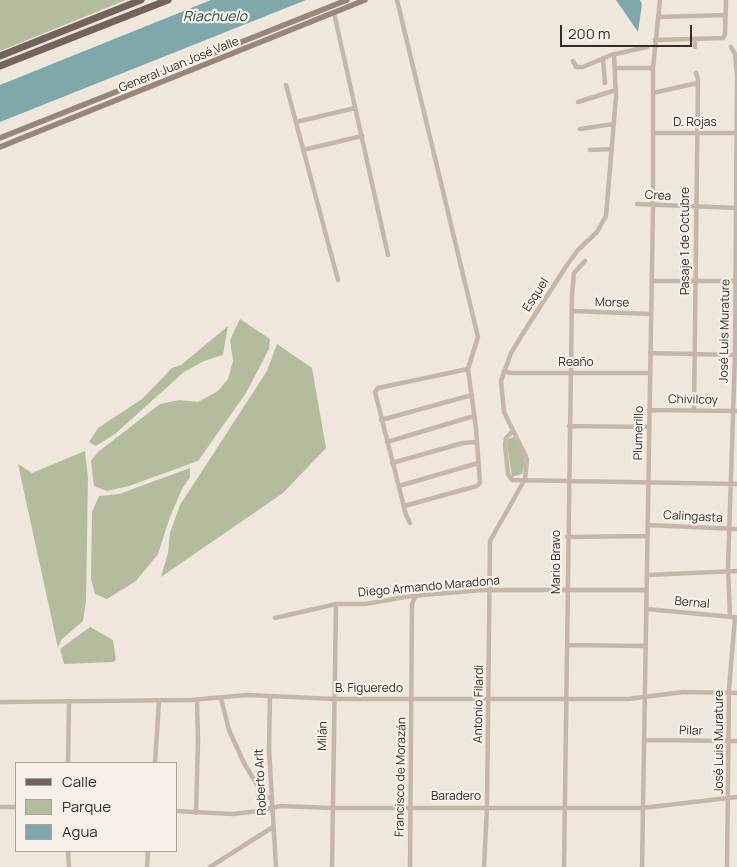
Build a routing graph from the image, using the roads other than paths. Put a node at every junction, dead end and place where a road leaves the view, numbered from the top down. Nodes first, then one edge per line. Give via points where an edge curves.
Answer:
1 (141, 0) edge
2 (168, 0) edge
3 (346, 0) edge
4 (365, 0) edge
5 (397, 0) edge
6 (660, 0) edge
7 (726, 0) edge
8 (334, 13) junction
9 (726, 15) junction
10 (658, 17) junction
11 (696, 39) junction
12 (655, 40) junction
13 (647, 47) dead end
14 (695, 47) dead end
15 (731, 47) dead end
16 (614, 54) junction
17 (0, 56) edge
18 (603, 58) junction
19 (573, 61) dead end
20 (0, 66) edge
21 (616, 68) junction
22 (653, 68) junction
23 (696, 73) dead end
24 (605, 83) dead end
25 (698, 83) junction
26 (286, 85) dead end
27 (616, 90) junction
28 (653, 93) junction
29 (578, 102) dead end
30 (355, 108) junction
31 (296, 122) junction
32 (613, 124) junction
33 (580, 129) dead end
34 (696, 132) junction
35 (654, 133) junction
36 (737, 133) edge
37 (362, 136) junction
38 (0, 138) edge
39 (0, 147) edge
40 (612, 149) junction
41 (303, 150) junction
42 (590, 150) dead end
43 (637, 204) dead end
44 (653, 206) junction
45 (696, 207) junction
46 (736, 208) edge
47 (388, 255) dead end
48 (585, 261) dead end
49 (338, 280) dead end
50 (652, 281) junction
51 (695, 281) junction
52 (736, 281) edge
53 (572, 311) junction
54 (651, 314) junction
55 (650, 354) junction
56 (695, 354) junction
57 (736, 355) edge
58 (468, 369) junction
59 (504, 371) junction
60 (570, 372) junction
61 (650, 373) junction
62 (472, 395) junction
63 (649, 410) junction
64 (694, 410) junction
65 (735, 411) edge
66 (474, 416) junction
67 (381, 420) junction
68 (570, 426) junction
69 (649, 427) junction
70 (512, 432) junction
71 (386, 442) junction
72 (476, 442) junction
73 (392, 463) junction
74 (478, 463) junction
75 (525, 479) junction
76 (568, 480) junction
77 (649, 483) junction
78 (731, 484) junction
79 (737, 484) edge
80 (399, 486) junction
81 (404, 506) junction
82 (410, 523) dead end
83 (648, 525) junction
84 (730, 529) junction
85 (737, 529) edge
86 (647, 536) junction
87 (567, 537) junction
88 (490, 540) joint
89 (729, 571) junction
90 (737, 571) edge
91 (647, 575) junction
92 (490, 590) junction
93 (567, 590) junction
94 (646, 590) junction
95 (415, 598) junction
96 (336, 604) junction
97 (646, 609) junction
98 (734, 617) edge
99 (274, 618) dead end
100 (567, 645) junction
101 (645, 646) junction
102 (730, 693) junction
103 (737, 694) edge
104 (270, 697) junction
105 (645, 697) junction
106 (221, 698) junction
107 (334, 699) junction
108 (412, 699) junction
109 (489, 699) junction
110 (197, 700) junction
111 (566, 700) junction
112 (68, 701) junction
113 (159, 701) junction
114 (0, 702) edge
115 (644, 740) junction
116 (730, 741) junction
117 (737, 741) edge
118 (68, 762) edge
119 (155, 762) edge
120 (737, 797) edge
121 (730, 798) junction
122 (271, 799) junction
123 (0, 807) edge
124 (15, 807) edge
125 (411, 807) junction
126 (488, 807) junction
127 (272, 808) junction
128 (332, 808) junction
129 (565, 808) junction
130 (642, 808) junction
131 (178, 811) edge
132 (196, 812) junction
133 (273, 826) junction
134 (68, 852) edge
135 (148, 852) edge
136 (69, 867) edge
137 (147, 867) edge
138 (210, 867) edge
139 (276, 867) edge
140 (332, 867) edge
141 (410, 867) edge
142 (484, 867) edge
143 (564, 867) edge
144 (642, 867) edge
145 (727, 867) edge

1 - 17 main road
2 - 20 main road
3 - 38 main road, General Juan José Valle
4 - 8 main road, General Juan José Valle
5 - 58 street via 477,333
6 - 10 street, Plumerillo
7 - 9 street
8 - 30 street
8 - 39 main road, General Juan José Valle
9 - 10 street
9 - 11 street via 723,38
10 - 12 street, Plumerillo
11 - 12 street
11 - 14 street
12 - 22 street, Plumerillo
13 - 16 street
15 - 36 street, José Luis Murature via 737,75
16 - 18 street
16 - 21 street, Esquel
18 - 19 street via 587,66 576,67
18 - 24 street
21 - 22 street
21 - 27 street, Esquel
22 - 28 street, Plumerillo
23 - 25 street, Pasaje 1 de Octubre
25 - 28 street
25 - 34 street, Pasaje 1 de Octubre
26 - 31 street
27 - 29 street
27 - 32 street, Esquel
28 - 35 street, Plumerillo
30 - 31 street
30 - 37 street
31 - 41 street
32 - 33 street
32 - 40 street, Esquel
34 - 35 street, D. Rojas
34 - 36 street, D. Rojas
34 - 45 street, Pasaje 1 de Octubre
35 - 44 street, Plumerillo
36 - 46 street, José Luis Murature
37 - 41 street
37 - 47 street
40 - 42 street
40 - 59 street, Esquel via 604,222 567,265 511,353
41 - 49 street
43 - 44 street, Crea
44 - 45 street, Crea
44 - 50 street, Plumerillo
45 - 46 street, Crea
45 - 51 street, Pasaje 1 de Octubre
46 - 52 street, José Luis Murature
48 - 53 street, Mario Bravo via 574,273
50 - 51 street
50 - 54 street, Plumerillo
51 - 52 street
51 - 56 street, Pasaje 1 de Octubre
52 - 57 street, José Luis Murature
53 - 54 street, Morse
53 - 60 street, Mario Bravo
54 - 55 street, Plumerillo
55 - 56 street
55 - 61 street, Plumerillo
56 - 57 street
56 - 64 street, Pasaje 1 de Octubre
57 - 65 street, José Luis Murature
58 - 62 street
58 - 67 street via 378,388 374,396
59 - 60 street, Reaño
59 - 70 street, Esquel via 502,403
60 - 61 street, Reaño
60 - 68 street, Mario Bravo
61 - 63 street, Plumerillo
62 - 66 street
62 - 67 street
63 - 64 street, Chivilcoy
63 - 69 street, Plumerillo
64 - 65 street, Chivilcoy
65 - 78 street, José Luis Murature
66 - 71 street
66 - 72 street
67 - 71 street
68 - 69 street
68 - 76 street, Mario Bravo
69 - 77 street, Plumerillo
70 - 75 street, Esquel via 527,457
70 - 75 street via 506,440 508,476 512,480
71 - 73 street
72 - 73 street
72 - 74 street
73 - 80 street
74 - 80 street
74 - 81 street via 480,483 477,486
75 - 76 street
75 - 88 street, Esquel
76 - 77 street
76 - 87 street, Mario Bravo
77 - 78 street
77 - 83 street, Plumerillo
78 - 79 street
78 - 84 street, José Luis Murature
80 - 81 street
81 - 82 street
83 - 84 street, Calingasta
83 - 86 street, Plumerillo
84 - 85 street, Calingasta
84 - 89 street, José Luis Murature
86 - 87 street
86 - 91 street, Plumerillo
87 - 93 street, Mario Bravo
88 - 92 street, Antonio Filardi
89 - 90 street
89 - 91 street
89 - 98 street, José Luis Murature
91 - 94 street, Plumerillo
92 - 93 street, Diego Armando Maradona
92 - 95 street, Diego Armando Maradona
92 - 109 street, Antonio Filardi
93 - 94 street, Diego Armando Maradona
93 - 100 street, Mario Bravo
94 - 97 street, Plumerillo
95 - 96 street, Diego Armando Maradona
95 - 108 street, Francisco de Morazán via 412,604
96 - 99 street, Diego Armando Maradona
96 - 107 street, Milán
97 - 98 street, Bernal
97 - 101 street, Plumerillo
98 - 102 street, José Luis Murature
100 - 101 street
100 - 111 street, Mario Bravo
101 - 105 street, Plumerillo
102 - 103 street, B. Figueredo
102 - 105 street, B. Figueredo via 683,692
102 - 116 street, José Luis Murature
104 - 106 street, B. Figueredo
104 - 107 street, B. Figueredo
104 - 122 street, Roberto Arlt
105 - 111 street, B. Figueredo
105 - 115 street, Plumerillo
106 - 110 street, B. Figueredo
106 - 122 street via 229,730 244,763 262,793
107 - 108 street, B. Figueredo
107 - 128 street, Milán
108 - 109 street, B. Figueredo
108 - 125 street, Francisco de Morazán
109 - 111 street, B. Figueredo
109 - 126 street, Antonio Filardi
110 - 113 street, B. Figueredo
110 - 132 street
111 - 129 street, Mario Bravo
112 - 113 street, B. Figueredo
112 - 114 street, B. Figueredo
112 - 118 street
113 - 119 street
115 - 116 street, Pilar
115 - 130 street, Plumerillo
116 - 117 street, Pilar
116 - 121 street, José Luis Murature
120 - 121 street, Baradero
121 - 130 street, Baradero
121 - 145 street, José Luis Murature
122 - 127 street, Roberto Arlt
123 - 124 street
125 - 126 street, Baradero
125 - 128 street, Baradero
125 - 141 street, Francisco de Morazán
126 - 129 street, Baradero
126 - 142 street, Antonio Filardi
127 - 128 street, Baradero
127 - 132 street, Baradero via 233,814
127 - 133 street, Roberto Arlt
128 - 140 street, Milán
129 - 130 street, Baradero
129 - 143 street, Mario Bravo
130 - 144 street, Plumerillo
131 - 132 street, Baradero
133 - 138 street
133 - 139 street, Roberto Arlt
134 - 136 street
135 - 137 street

